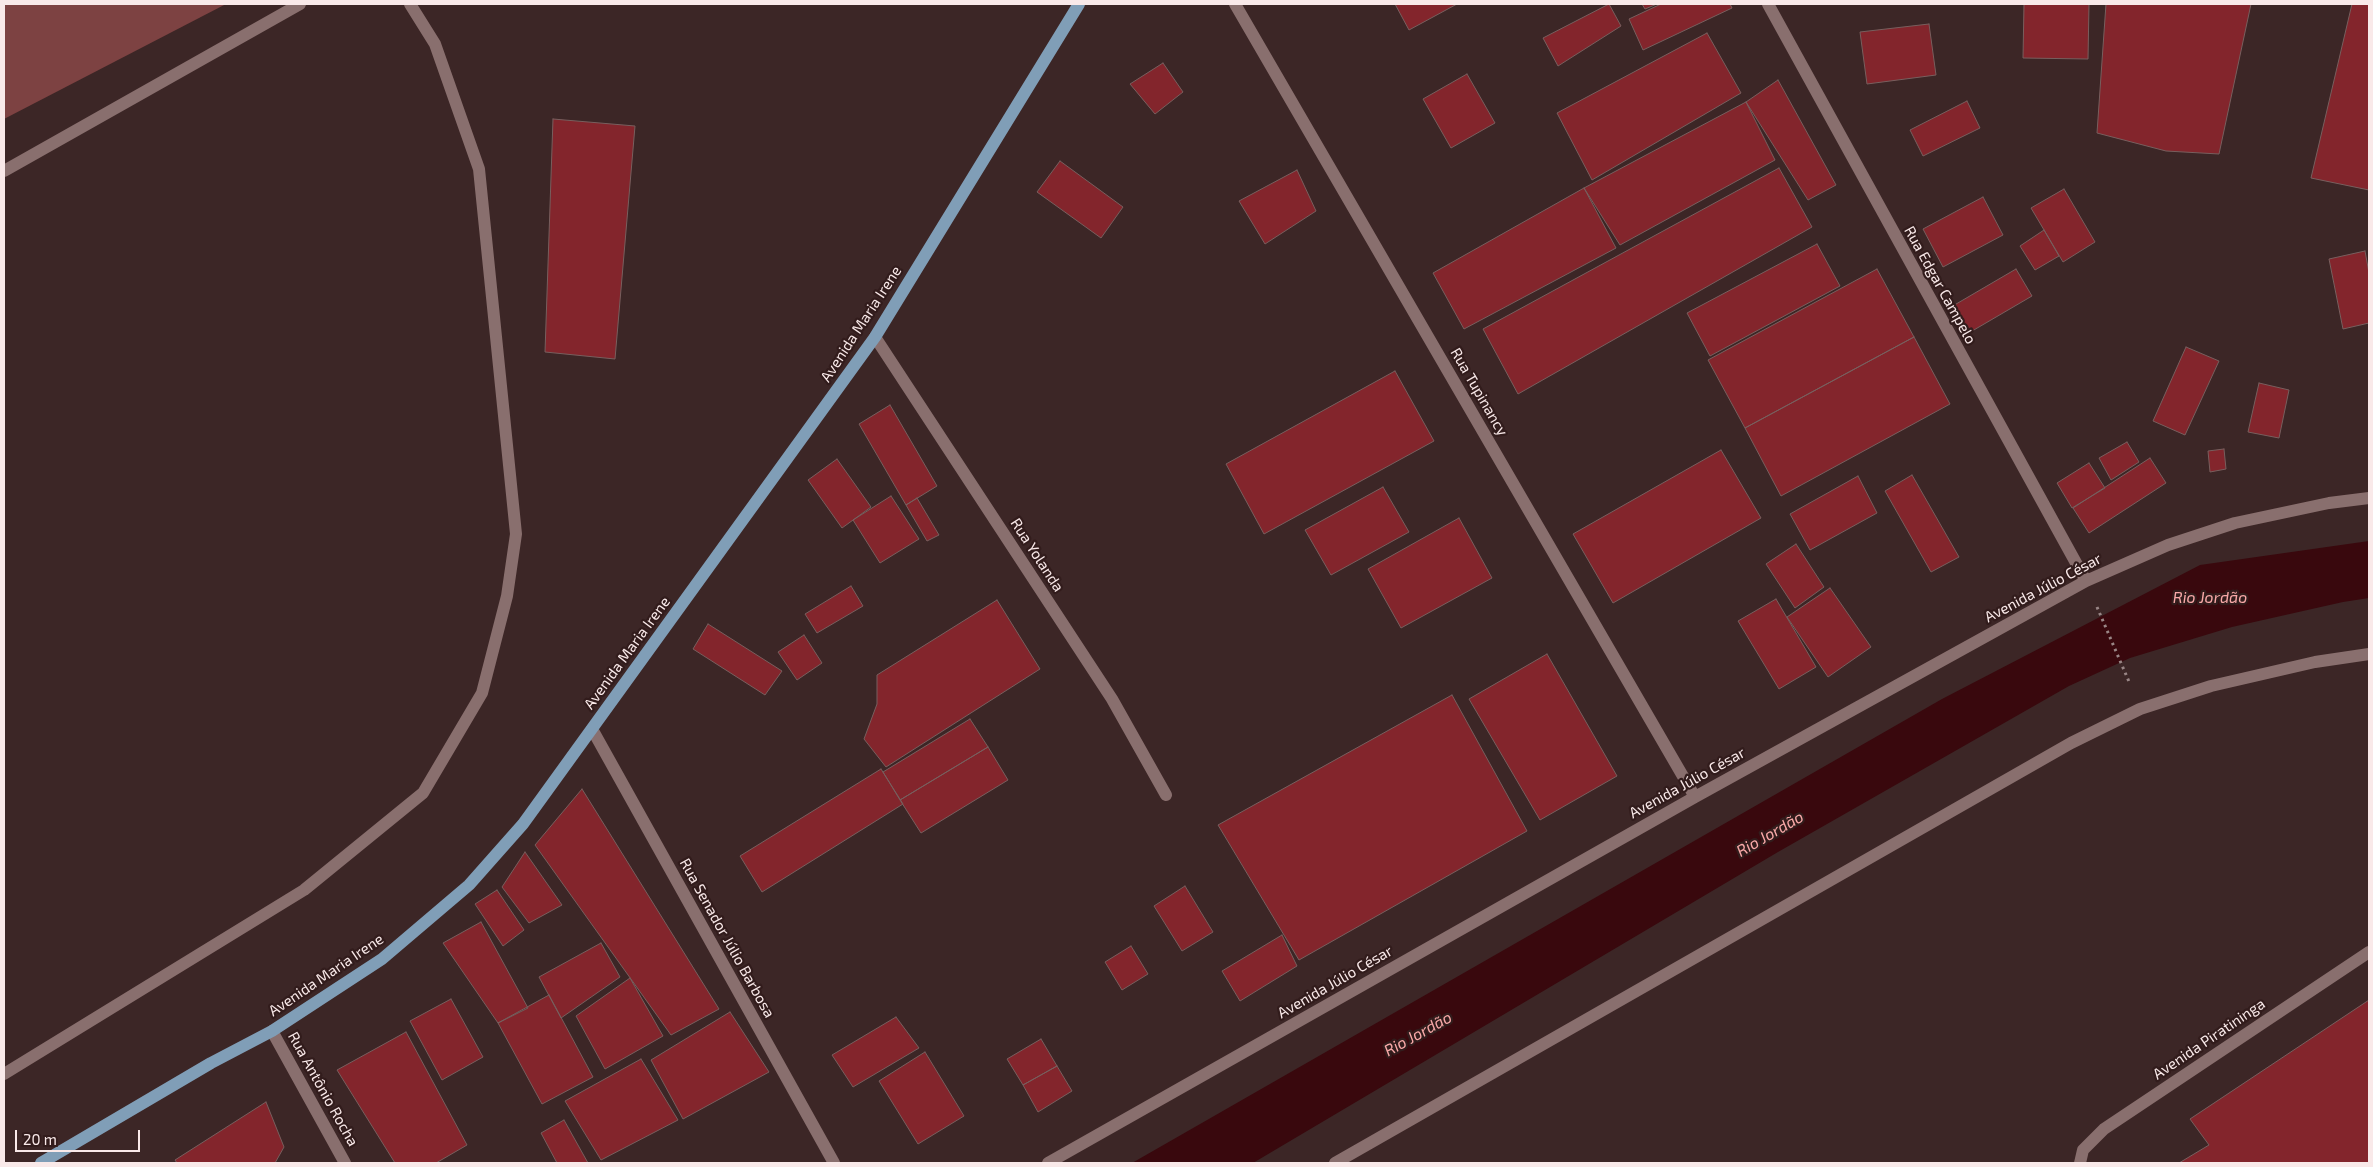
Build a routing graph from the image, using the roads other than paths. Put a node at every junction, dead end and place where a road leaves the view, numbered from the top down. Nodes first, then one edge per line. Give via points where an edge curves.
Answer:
1 (300, 4) edge
2 (410, 4) edge
3 (1079, 4) edge
4 (1235, 4) edge
5 (1768, 4) edge
6 (4, 171) edge
7 (875, 336) junction
8 (2369, 498) edge
9 (2086, 581) junction
10 (2369, 654) edge
11 (592, 729) junction
12 (1166, 795) dead end
13 (1695, 797) junction
14 (2369, 952) edge
15 (272, 1031) junction
16 (4, 1074) edge
17 (41, 1163) edge
18 (346, 1163) edge
19 (834, 1163) edge
20 (1048, 1163) edge
21 (1335, 1163) edge
22 (2080, 1163) edge

1 - 6 street
2 - 16 street via 435,44 479,169 516,534 507,596 482,693 423,793 304,890
3 - 7 main road, Avenida Maria Irene
4 - 13 street, Rua Tupinancy
5 - 9 street, Rua Edgar Campelo
7 - 11 main road, Avenida Maria Irene
7 - 12 street, Rua Yolanda via 1112,698
8 - 9 street, Avenida Júlio César via 2235,523 2168,545
9 - 13 street, Avenida Júlio César
10 - 21 street via 2315,662 2211,686 2132,714 2071,743
11 - 15 main road, Avenida Maria Irene via 523,824 468,885 382,959
11 - 19 street, Rua Senador Júlio Barbosa
13 - 20 street, Avenida Júlio César
14 - 22 street, Avenida Piratininga via 2104,1129 2083,1150
15 - 17 main road, Avenida Maria Irene
15 - 18 street, Rua Antônio Rocha

